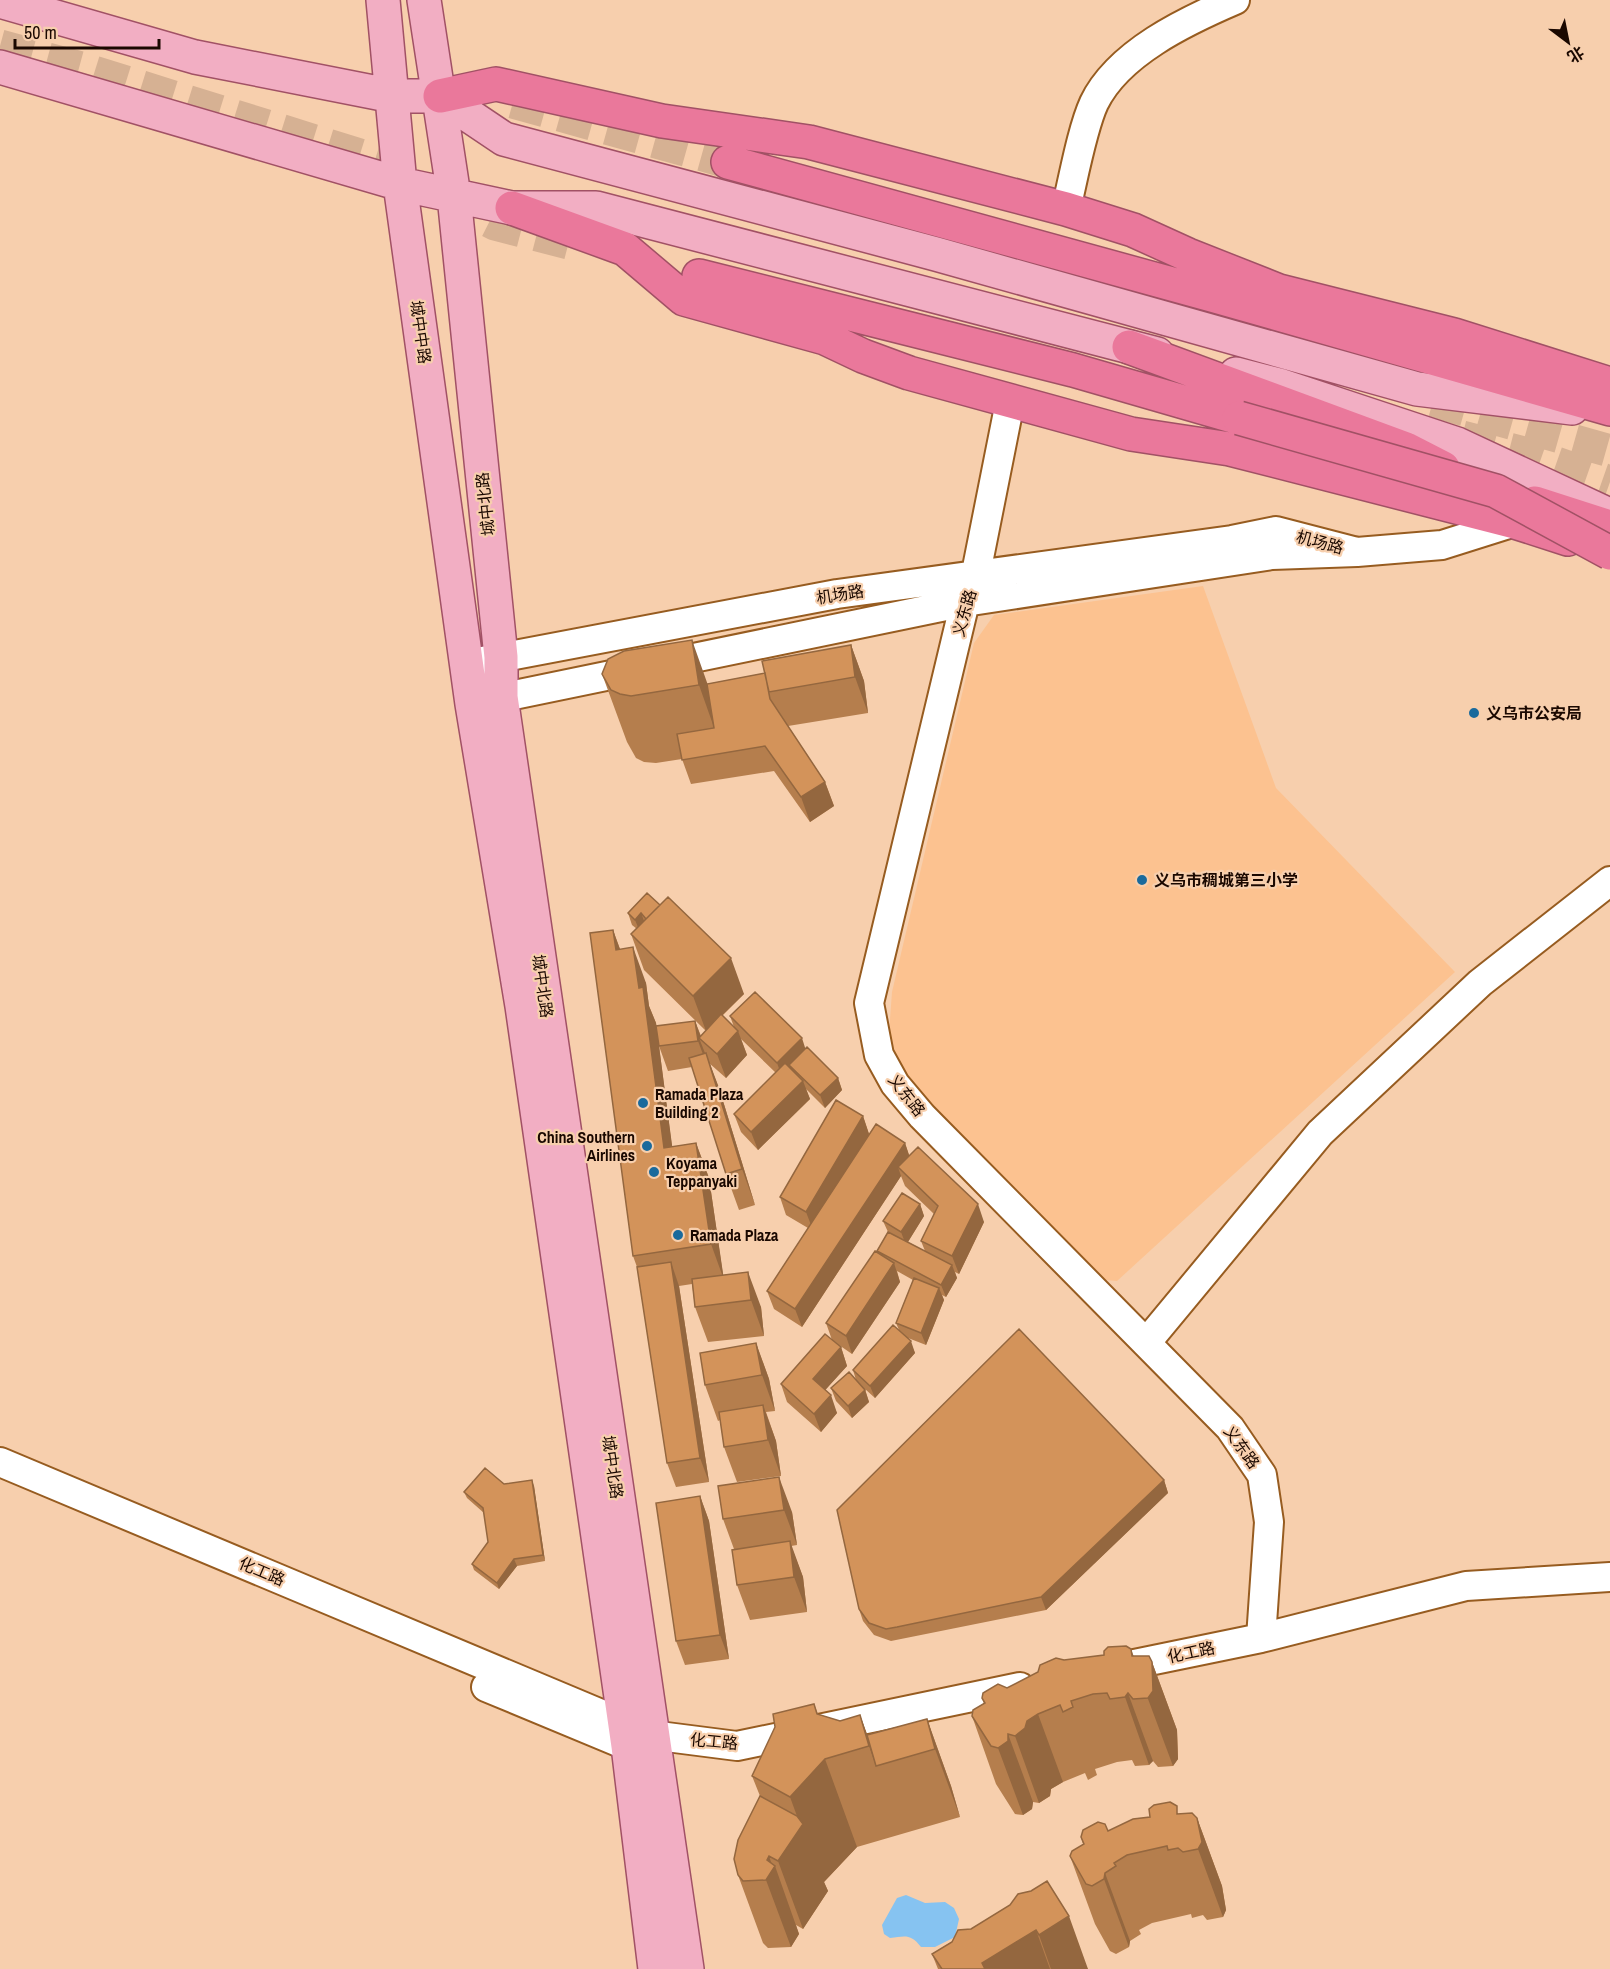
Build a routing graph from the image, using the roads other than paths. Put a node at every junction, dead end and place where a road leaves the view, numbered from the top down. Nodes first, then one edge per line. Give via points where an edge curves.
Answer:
1 (383, 0) edge
2 (424, 0) edge
3 (1235, 0) edge
4 (0, 1) edge
5 (0, 67) edge
6 (393, 96) junction
7 (440, 96) junction
8 (662, 121) junction
9 (728, 162) tunnel mouth
10 (400, 184) junction
11 (454, 196) junction
12 (512, 208) junction
13 (1066, 209) junction
14 (699, 276) dead end
15 (1212, 295) junction
16 (825, 338) junction
17 (1129, 347) junction
18 (1610, 384) edge
19 (1010, 402) junction
20 (1610, 411) edge
21 (1234, 417) junction
22 (1496, 490) junction
23 (1610, 515) edge
24 (1515, 522) junction
25 (1610, 527) edge
26 (1610, 547) edge
27 (1357, 552) junction
28 (1610, 553) edge
29 (976, 573) junction
30 (965, 602) junction
31 (501, 657) junction
32 (467, 664) junction
33 (486, 700) junction
34 (1610, 881) edge
35 (1146, 1344) junction
36 (0, 1462) edge
37 (0, 1482) edge
38 (1610, 1577) edge
39 (1261, 1638) junction
40 (1086, 1674) edge
41 (1051, 1681) edge
42 (640, 1740) junction
43 (655, 1969) edge
44 (687, 1969) edge

1 - 6 main road, 城中中路
2 - 7 main road, 城中北路
3 - 13 street via 1144,48 1113,74 1094,104
4 - 6 main road via 195,57
5 - 10 main road
6 - 7 main road
6 - 10 main road, 城中中路
7 - 8 highway via 496,84
7 - 11 main road, 城中北路
7 - 20 main road via 504,139 948,257 1417,389
8 - 13 highway via 809,142
8 - 15 highway via 1120,247
9 - 15 highway
10 - 11 main road
10 - 32 main road, 城中中路
11 - 12 main road
11 - 31 main road, 城中北路
12 - 16 highway via 625,249 684,299
12 - 17 main road via 596,208
13 - 18 highway via 1133,230 1279,291 1454,335
14 - 21 highway via 1073,370
15 - 20 highway
16 - 19 highway via 909,373
16 - 21 highway via 867,341 1090,402
17 - 23 main road via 1280,385 1457,444
17 - 26 highway via 1406,449 1511,505
19 - 24 highway via 1131,434 1230,449
19 - 29 street, 义东路
21 - 22 highway, bridge
22 - 25 highway, bridge
22 - 28 highway, bridge
24 - 27 street via 1442,545
24 - 28 highway
27 - 29 street, 机场路 via 1276,531
27 - 30 street, 机场路 via 1272,555
29 - 30 street, 义东路
29 - 31 street, 机场路 via 837,594
30 - 33 street, 机场路
30 - 35 street, 义东路 via 869,1003 879,1055 895,1084 922,1116
31 - 32 street, 机场路
31 - 33 main road, 城中北路
32 - 33 main road, 城中北路
33 - 42 main road, 城中北路
34 - 35 street via 1480,983 1320,1133
35 - 39 street, 义东路 via 1230,1428 1263,1475 1269,1522
36 - 42 street, 化工路
37 - 42 street, 化工路
38 - 39 street, 化工路 via 1466,1586
39 - 40 street, 化工路
41 - 42 street, 化工路 via 737,1746
42 - 43 main road, 城中北路
42 - 44 main road, 城中北路

